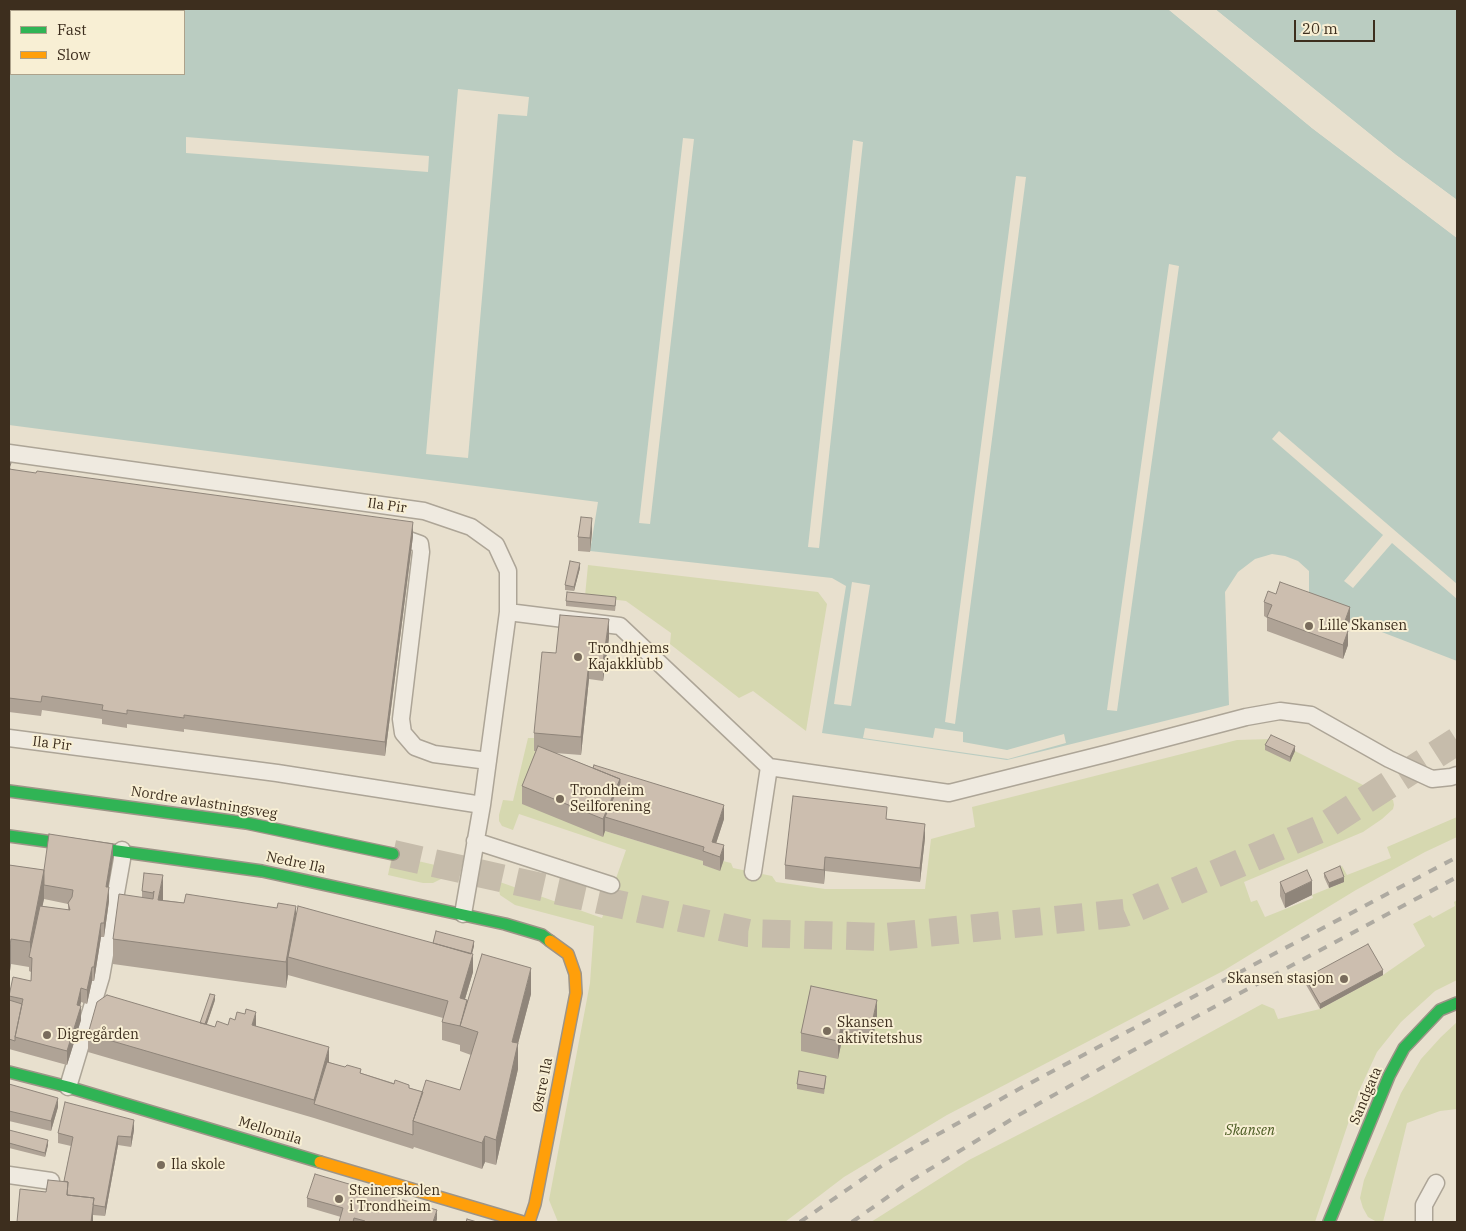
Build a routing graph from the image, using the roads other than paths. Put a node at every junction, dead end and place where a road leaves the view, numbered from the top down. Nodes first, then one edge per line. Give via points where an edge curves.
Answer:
1 (9, 453) edge
2 (406, 538) edge
3 (508, 612) junction
4 (9, 738) edge
5 (488, 761) junction
6 (769, 767) junction
7 (1457, 775) edge
8 (9, 791) edge
9 (482, 804) junction
10 (9, 836) edge
11 (475, 841) junction
12 (122, 850) junction
13 (393, 854) tunnel mouth
14 (753, 872) dead end
15 (612, 886) dead end
16 (463, 914) junction
17 (568, 954) joint
18 (1457, 1003) edge
19 (9, 1072) edge
20 (68, 1087) junction
21 (9, 1175) edge
22 (51, 1181) edge
23 (1436, 1183) dead end
24 (523, 1222) edge
25 (528, 1222) edge
26 (1329, 1222) edge
27 (1424, 1222) edge

1 - 3 lane, Ila Pir via 424,511 472,527 496,545 508,571
2 - 5 lane via 420,544 422,552 401,719 403,733 415,747 434,754
3 - 5 lane, Ila Pir
3 - 6 lane via 620,626
4 - 9 lane, Ila Pir
5 - 9 lane, Ila Pir
6 - 7 lane via 949,793 1280,711 1311,715 1432,779
6 - 14 lane
8 - 13 main road, Nordre avlastningsveg via 246,823
9 - 11 lane, Ila Pir
10 - 12 main road, Nedre Ila
11 - 15 lane
11 - 16 lane, Ila Pir
12 - 16 main road, Nedre Ila via 262,870
12 - 20 lane via 101,977
16 - 17 main road, Nedre Ila via 542,935
17 - 25 main road, Østre Ila via 575,974 576,993 535,1204
18 - 26 main road, Sandgata via 1440,1010 1404,1048 1389,1076
19 - 20 main road, Mellomila
20 - 24 main road, Mellomila
21 - 22 lane
23 - 27 lane via 1424,1205

